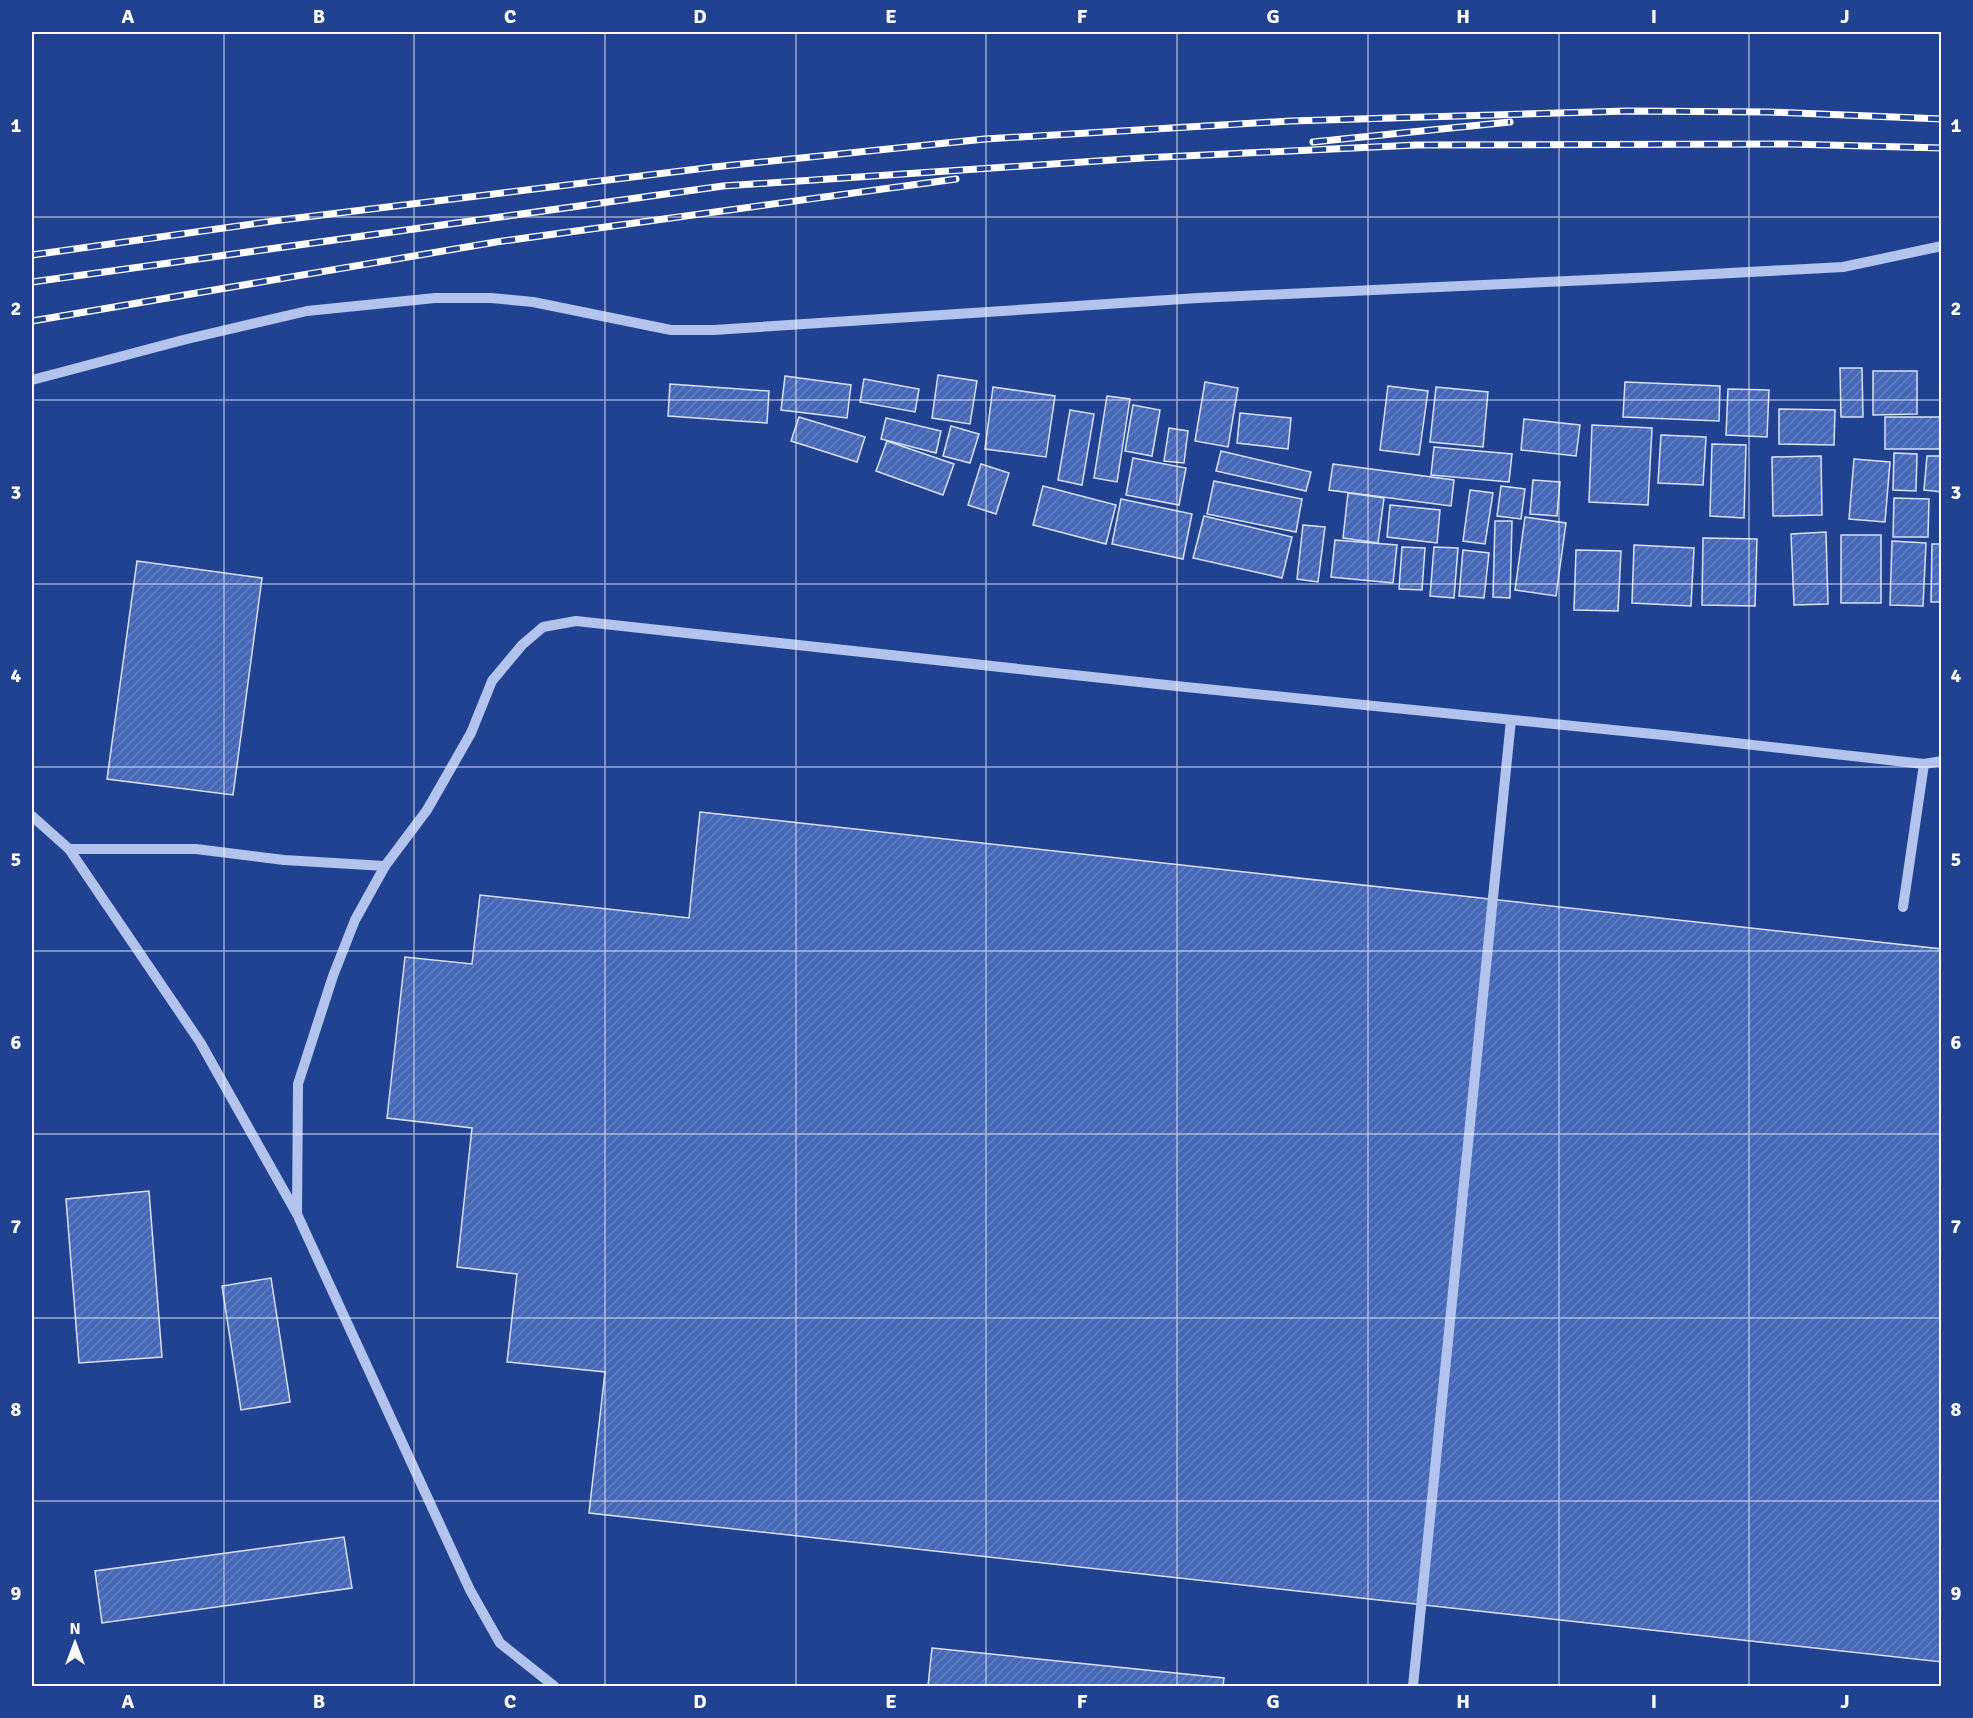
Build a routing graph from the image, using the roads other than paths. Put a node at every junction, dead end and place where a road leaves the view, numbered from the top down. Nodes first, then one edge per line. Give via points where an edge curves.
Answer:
1 (1941, 246) edge
2 (32, 380) edge
3 (1511, 720) junction
4 (1941, 761) edge
5 (1924, 764) junction
6 (32, 816) edge
7 (69, 849) junction
8 (385, 866) junction
9 (1903, 907) dead end
10 (297, 1215) junction
11 (554, 1686) edge
12 (1413, 1686) edge

1 - 2 street via 1842,267 1198,298 714,330 671,330 533,302 435,298 307,311
3 - 5 street
3 - 8 street via 576,621 543,627 492,681 471,733 428,810
3 - 12 street
4 - 5 street
5 - 9 street
6 - 7 street
7 - 8 street via 196,849 284,860
7 - 10 street via 200,1042
8 - 10 street via 355,920 336,966 298,1084
10 - 11 street via 470,1590 501,1643

